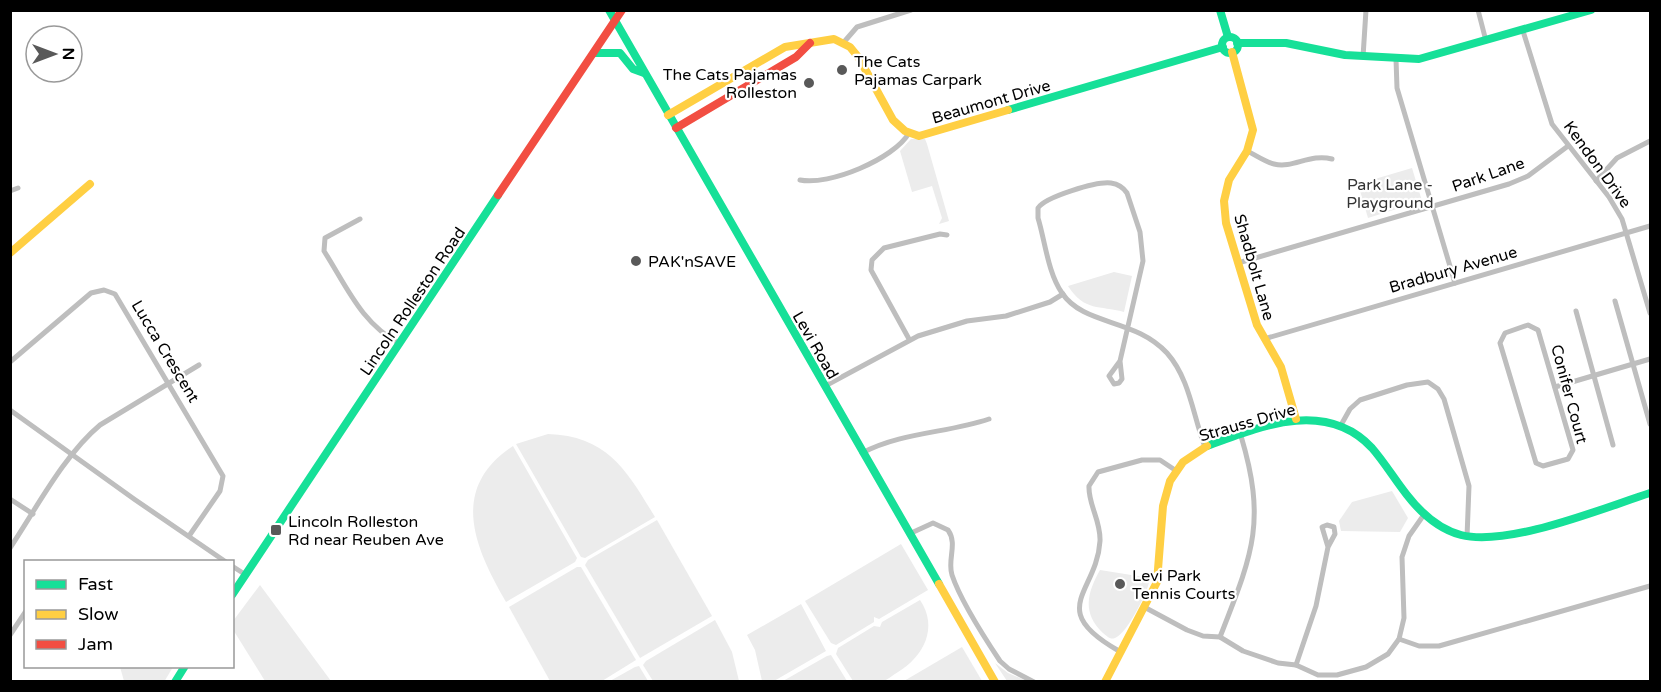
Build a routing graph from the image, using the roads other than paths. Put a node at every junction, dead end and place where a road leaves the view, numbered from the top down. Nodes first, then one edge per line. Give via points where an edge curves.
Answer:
1 (609, 10) edge
2 (622, 10) edge
3 (911, 10) edge
4 (1220, 10) edge
5 (1366, 10) edge
6 (1478, 10) edge
7 (1591, 10) edge
8 (615, 22) junction
9 (1523, 31) junction
10 (1228, 37) junction
11 (1486, 41) junction
12 (844, 42) junction
13 (1237, 43) junction
14 (810, 44) junction
15 (1223, 47) junction
16 (1232, 52) junction
17 (594, 53) junction
18 (1363, 57) junction
19 (1395, 59) junction
20 (644, 73) junction
21 (741, 73) junction
22 (748, 85) junction
23 (668, 115) junction
24 (676, 128) junction
25 (909, 133) junction
26 (1650, 141) edge
27 (1568, 147) junction
28 (1247, 151) junction
29 (1332, 159) dead end
30 (800, 180) dead end
31 (1596, 181) junction
32 (90, 183) dead end
33 (18, 188) dead end
34 (10, 191) edge
35 (1432, 207) junction
36 (360, 219) dead end
37 (1650, 226) edge
38 (1626, 233) junction
39 (947, 235) dead end
40 (10, 253) edge
41 (1238, 263) junction
42 (1455, 283) junction
43 (1063, 294) junction
44 (1614, 301) dead end
45 (1650, 309) edge
46 (1576, 311) dead end
47 (1129, 327) junction
48 (909, 339) junction
49 (1264, 339) junction
50 (400, 344) junction
51 (1650, 359) edge
52 (1120, 361) dead end
53 (10, 362) edge
54 (1633, 364) junction
55 (199, 365) dead end
56 (1594, 376) junction
57 (169, 383) junction
58 (825, 386) junction
59 (1555, 387) junction
60 (10, 410) edge
61 (989, 419) dead end
62 (1296, 419) junction
63 (1650, 424) edge
64 (1341, 425) junction
65 (1241, 436) junction
66 (1613, 445) dead end
67 (1205, 447) junction
68 (862, 453) junction
69 (73, 454) junction
70 (1175, 470) junction
71 (1650, 494) edge
72 (10, 500) edge
73 (33, 514) junction
74 (1423, 516) junction
75 (909, 534) junction
76 (189, 536) junction
77 (1467, 537) junction
78 (1328, 547) dead end
79 (10, 548) edge
80 (225, 560) edge
81 (234, 567) edge
82 (246, 575) junction
83 (1650, 586) edge
84 (234, 592) edge
85 (1146, 608) junction
86 (24, 614) edge
87 (10, 634) edge
88 (1220, 637) junction
89 (1399, 639) junction
90 (1119, 651) junction
91 (1296, 665) junction
92 (184, 668) edge
93 (175, 681) edge
94 (995, 681) edge
95 (1034, 681) edge
96 (1105, 681) edge

1 - 8 street, Levi Road
2 - 8 street, Lincoln Rolleston Road
3 - 12 street via 857,27
4 - 10 street
5 - 18 street
6 - 11 street
7 - 9 street
8 - 17 street, Lincoln Rolleston Road
8 - 20 street, Levi Road
9 - 11 street
9 - 27 street, Kendon Drive via 1549,117
10 - 13 street
10 - 15 street
11 - 19 street via 1425,59
12 - 14 street via 826,39
12 - 25 street via 856,55 894,122
13 - 16 street
13 - 18 street via 1286,43
14 - 21 street via 792,44
14 - 22 street via 796,57
15 - 16 street
15 - 25 street, Beaumont Drive via 924,135
16 - 28 street, Shadbolt Lane via 1252,124
17 - 20 street via 620,53 633,69
17 - 50 street, Lincoln Rolleston Road
18 - 19 street
19 - 35 street via 1397,88
20 - 23 street, Levi Road
21 - 22 street
21 - 23 street
22 - 24 street
23 - 24 street, Levi Road
24 - 58 street, Levi Road
25 - 30 street via 897,148 863,167 814,182
26 - 31 street via 1617,158
27 - 31 street, Kendon Drive
27 - 35 street, Park Lane via 1519,180
28 - 29 street via 1274,164 1313,157
28 - 41 street, Shadbolt Lane via 1229,180 1224,201 1226,224
31 - 38 street, Kendon Drive via 1618,210
32 - 40 street
33 - 34 street
35 - 41 street, Park Lane
35 - 42 street
36 - 50 street via 325,238 324,251 366,319
37 - 38 street, Bradbury Avenue
38 - 42 street, Bradbury Avenue
38 - 45 street, Kendon Drive
39 - 48 street via 884,248 872,260 871,270
41 - 49 street, Shadbolt Lane
42 - 49 street, Bradbury Avenue
43 - 47 street via 1083,312
43 - 47 street via 1038,208 1047,199 1102,183 1119,186 1130,198 1143,250 1142,273
43 - 48 street via 1050,303 1006,316 967,321
44 - 54 street
46 - 56 street
47 - 52 street
47 - 67 street via 1153,340 1173,360 1184,380
48 - 58 street
49 - 62 street, Shadbolt Lane via 1281,367
50 - 82 street, Lincoln Rolleston Road
51 - 54 street
53 - 57 street, Lucca Crescent via 91,293 104,290 119,299
54 - 56 street
54 - 63 street
55 - 57 street
56 - 59 street
56 - 66 street
57 - 69 street via 100,425
57 - 76 street, Lucca Crescent via 223,476 220,491
58 - 68 street, Levi Road
59 - 59 street, Conifer Court via 1573,450 1571,456 1560,462 1538,466 1500,344 1505,333 1528,325 1538,330
60 - 69 street
61 - 68 street via 945,432 915,435
62 - 64 street, Strauss Drive
62 - 65 street, Strauss Drive
64 - 74 street, Strauss Drive via 1377,452
64 - 77 street via 1350,409 1366,397 1422,382 1438,389 1469,486
65 - 67 street, Strauss Drive
65 - 88 street via 1253,481 1255,525 1249,558
67 - 70 street, Strauss Drive via 1188,456
68 - 75 street, Levi Road
69 - 73 street
69 - 76 street
70 - 85 street via 1166,498 1158,579
70 - 90 street via 1160,460 1142,460 1098,472 1089,486 1100,542 1080,596 1080,609 1094,634
71 - 77 street, Strauss Drive via 1504,536
72 - 73 street
73 - 79 street
74 - 77 street, Strauss Drive via 1443,529
74 - 89 street via 1409,536 1402,557 1404,618
75 - 94 street, Levi Road
75 - 95 street via 933,523 948,530 953,543 951,570 963,597 1000,661
76 - 80 street
78 - 91 street via 1316,606
81 - 82 street
82 - 84 street, Lincoln Rolleston Road
83 - 89 street via 1439,646 1419,646
85 - 88 street via 1196,633
85 - 90 street
86 - 87 street
88 - 91 street via 1244,651
89 - 91 street via 1377,662 1348,672 1318,675
90 - 96 street
92 - 93 street

